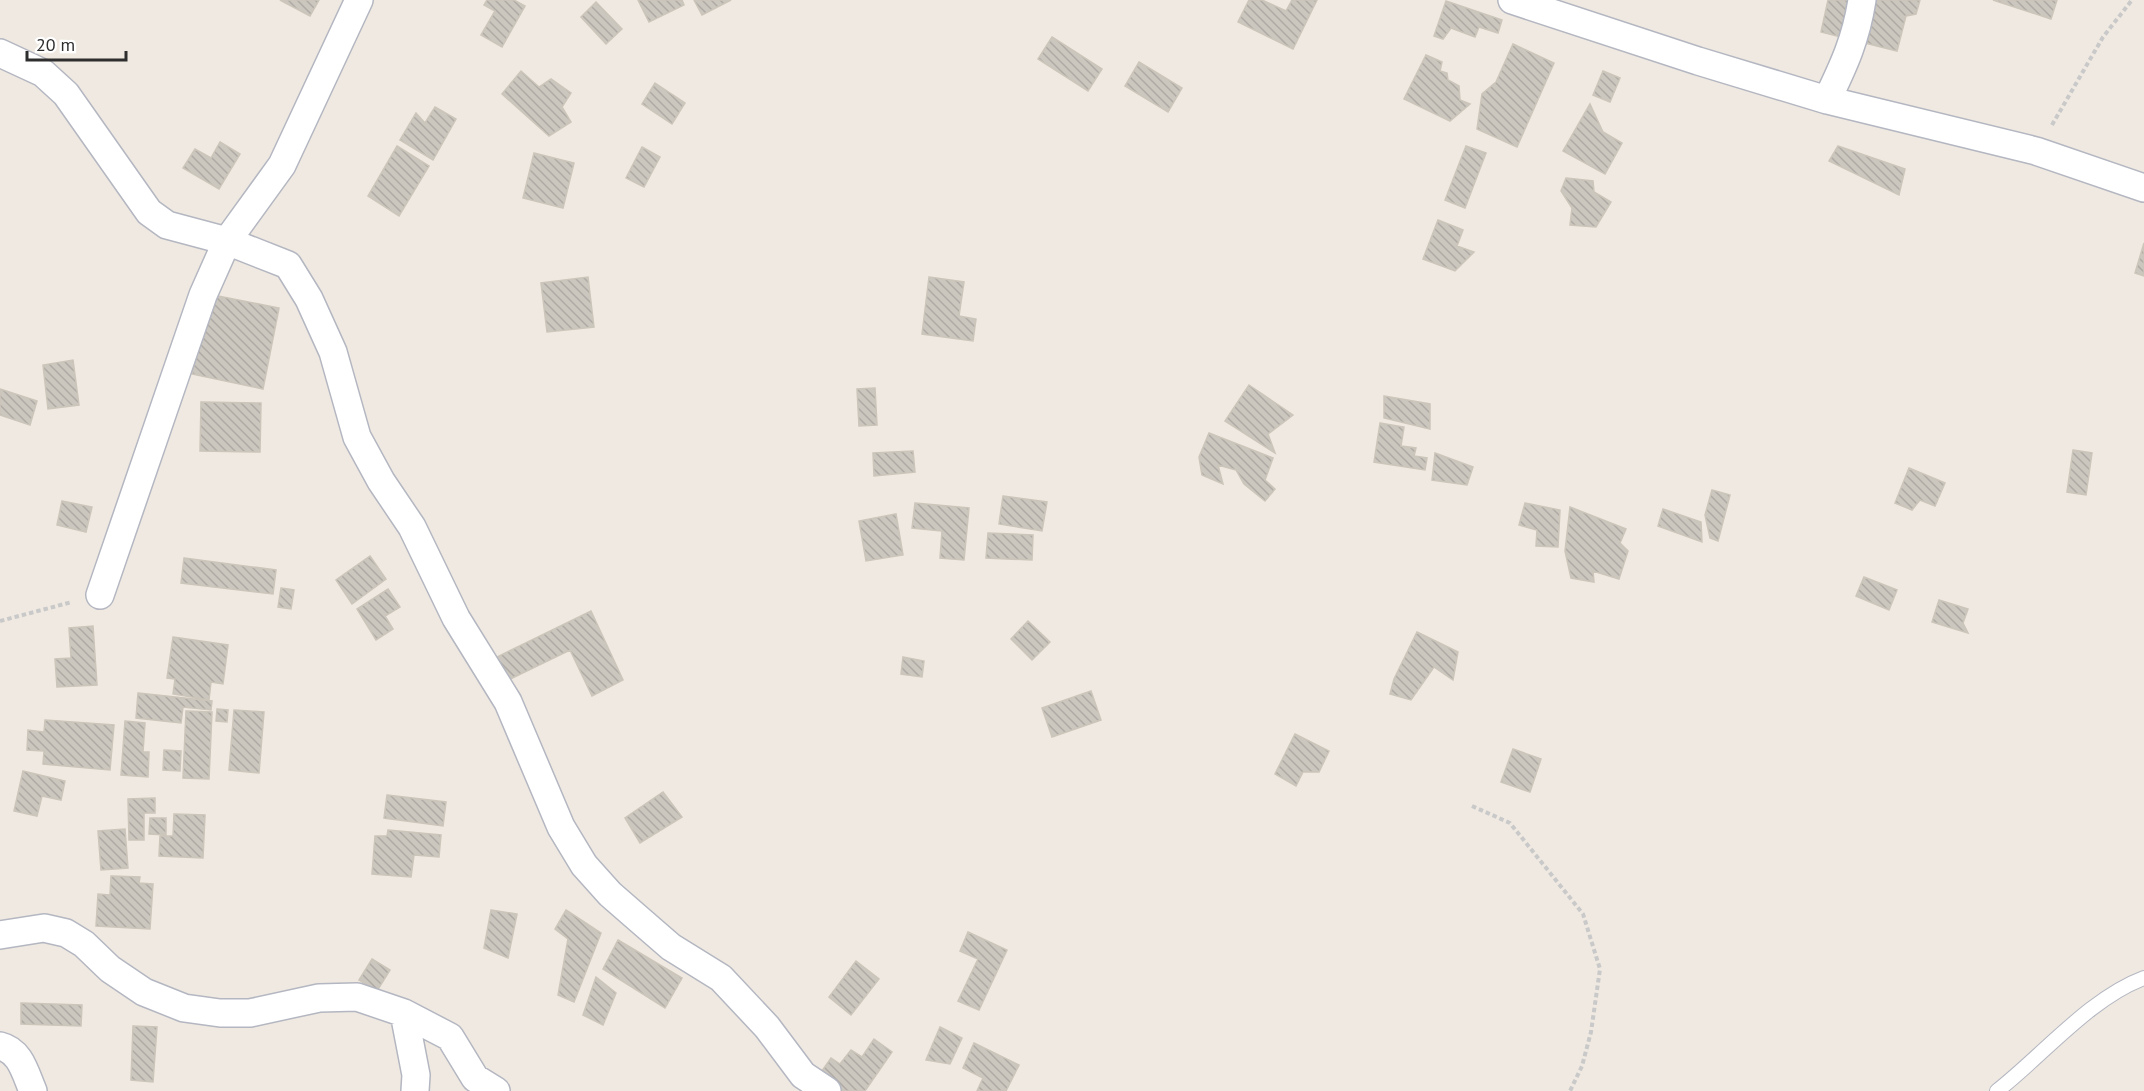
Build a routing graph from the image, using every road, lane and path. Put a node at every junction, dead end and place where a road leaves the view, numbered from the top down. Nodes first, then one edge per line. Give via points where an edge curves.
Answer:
1 (359, 0) edge
2 (1512, 0) edge
3 (1862, 0) edge
4 (2132, 0) edge
5 (0, 53) edge
6 (1827, 100) junction
7 (2036, 151) junction
8 (2144, 188) edge
9 (227, 241) junction
10 (100, 595) joint
11 (0, 621) edge
12 (1472, 806) dead end
13 (0, 935) edge
14 (2144, 978) edge
15 (404, 1013) junction
16 (0, 1046) edge
17 (33, 1091) edge
18 (416, 1091) edge
19 (496, 1091) edge
20 (827, 1091) edge
21 (1570, 1091) edge
22 (1997, 1091) edge

1 - 9 street via 282,165
2 - 6 street
3 - 6 street via 1848,56
4 - 7 path via 2103,37
5 - 9 street via 43,73 66,94 149,212 167,225
6 - 7 street
7 - 8 street
9 - 10 street via 203,296
9 - 20 street via 288,265 309,299 333,352 357,437 412,527 456,618 508,702 561,827 584,865 656,934 721,978 767,1027 804,1075
10 - 11 path
12 - 21 path via 1510,823 1582,914 1599,969 1591,1032
13 - 15 street via 44,928 66,933 144,992 184,1008 250,1013 319,998 357,997
14 - 22 lane via 2091,1010
15 - 18 street
15 - 19 street via 450,1037 475,1077
16 - 17 street via 15,1053

